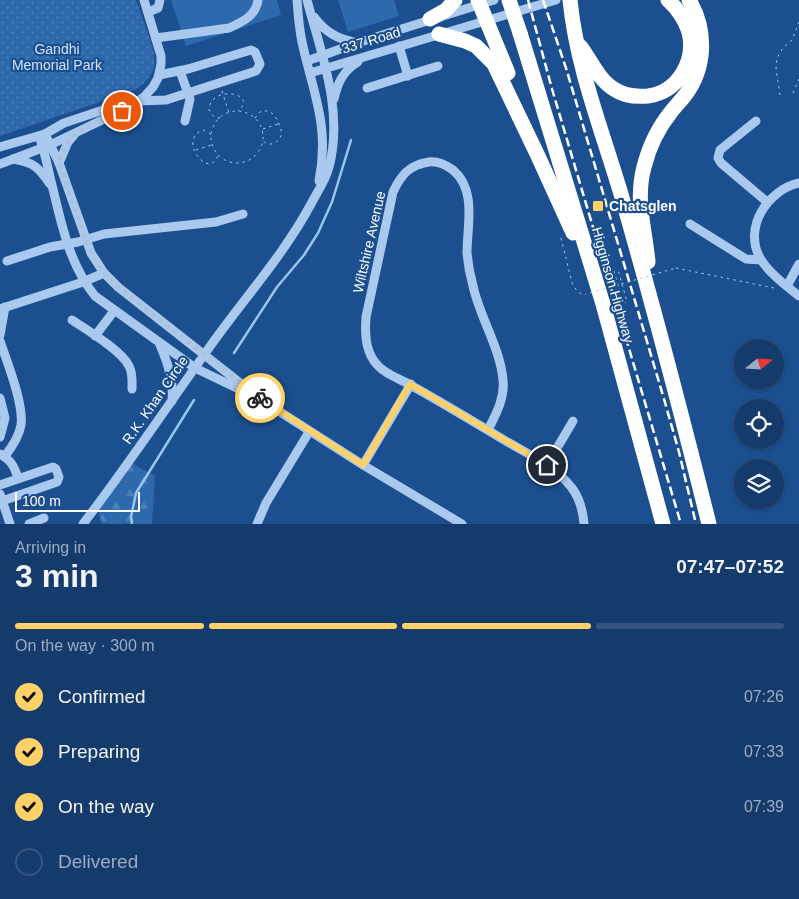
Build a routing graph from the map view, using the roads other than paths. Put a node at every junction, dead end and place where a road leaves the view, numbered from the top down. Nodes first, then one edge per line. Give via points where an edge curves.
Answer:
1 (144, 0) edge
2 (160, 0) edge
3 (258, 0) edge
4 (297, 0) edge
5 (307, 0) edge
6 (455, 0) edge
7 (509, 0) edge
8 (556, 0) edge
9 (668, 0) edge
10 (484, 1) edge
11 (687, 4) edge
12 (570, 7) edge
13 (310, 11) junction
14 (148, 12) junction
15 (430, 19) junction
16 (486, 20) junction
17 (439, 34) junction
18 (156, 38) junction
19 (576, 39) junction
20 (357, 43) junction
21 (399, 46) junction
22 (322, 56) junction
23 (367, 56) junction
24 (307, 61) junction
25 (438, 66) dead end
26 (325, 68) junction
27 (180, 71) junction
28 (310, 73) junction
29 (159, 74) junction
30 (408, 76) junction
31 (367, 88) dead end
32 (188, 93) junction
33 (134, 102) junction
34 (332, 105) junction
35 (756, 120) dead end
36 (185, 121) dead end
37 (80, 129) junction
38 (42, 135) junction
39 (0, 146) edge
40 (46, 146) junction
41 (538, 156) junction
42 (12, 159) junction
43 (59, 163) junction
44 (0, 164) edge
45 (799, 183) edge
46 (52, 186) junction
47 (317, 193) junction
48 (767, 202) junction
49 (243, 214) dead end
50 (690, 224) dead end
51 (86, 240) junction
52 (68, 244) junction
53 (761, 260) junction
54 (8, 261) dead end
55 (799, 264) edge
56 (104, 273) junction
57 (83, 282) junction
58 (786, 285) junction
59 (799, 296) edge
60 (651, 300) junction
61 (603, 304) junction
62 (2, 308) edge
63 (114, 311) junction
64 (72, 320) dead end
65 (0, 335) edge
66 (95, 336) junction
67 (0, 340) edge
68 (160, 344) junction
69 (203, 356) junction
70 (195, 368) junction
71 (410, 384) junction
72 (132, 389) dead end
73 (0, 398) edge
74 (172, 401) junction
75 (263, 401) junction
76 (574, 421) dead end
77 (488, 430) junction
78 (309, 432) junction
79 (0, 436) edge
80 (2, 455) edge
81 (363, 465) junction
82 (547, 465) junction
83 (18, 478) junction
84 (0, 485) edge
85 (1, 498) edge
86 (44, 518) dead end
87 (10, 524) edge
88 (29, 524) edge
89 (83, 524) edge
90 (257, 524) edge
91 (462, 524) edge
92 (584, 524) edge
93 (663, 524) edge
94 (709, 524) edge

1 - 14 street
2 - 14 street via 158,8
3 - 18 street via 252,14 229,28
4 - 24 street, R.K. Khan Circle
5 - 13 street, R.K. Khan Circle
6 - 15 highway via 446,10
7 - 61 highway, Higginson Highway, bridge
8 - 16 street, 337 Road
9 - 11 highway
10 - 15 street, 337 Road
10 - 16 highway
11 - 19 highway via 688,61 674,84 652,95 634,96 616,90 600,75
11 - 60 highway via 702,34 699,64 691,85 653,141 640,189
12 - 19 highway
13 - 20 street via 326,31
13 - 22 street, R.K. Khan Circle
14 - 18 street
15 - 20 street, 337 Road
16 - 17 street, 337 Road
16 - 41 highway
17 - 21 street, 337 Road
17 - 41 highway via 476,46 494,64
18 - 29 street via 161,56
19 - 60 highway via 590,98
20 - 22 street, 337 Road
21 - 23 street, 337 Road
21 - 30 street
22 - 24 street, 337 Road
22 - 26 street, R.K. Khan Circle
23 - 26 street, 337 Road
23 - 34 street via 345,72
24 - 28 street, R.K. Khan Circle
25 - 30 street
26 - 28 street, 337 Road
26 - 34 street, R.K. Khan Circle
27 - 29 street
27 - 32 street
27 - 32 street via 251,50 260,64 258,69
28 - 47 street, R.K. Khan Circle via 324,137
29 - 33 street via 150,92
30 - 31 street
32 - 33 street via 166,100
32 - 36 street via 190,105
33 - 37 street via 122,111
33 - 38 street via 64,123
34 - 47 street, R.K. Khan Circle via 329,167
35 - 48 street via 720,150 718,158
37 - 40 street
37 - 43 street via 68,142
38 - 39 street
38 - 40 street
40 - 42 street
40 - 43 street
40 - 46 street
41 - 61 highway
42 - 44 street
42 - 46 street via 38,168
43 - 51 street
45 - 48 street via 783,189
46 - 52 street
47 - 69 street, R.K. Khan Circle via 290,239
48 - 53 street via 757,220 755,237
49 - 51 street via 229,220 116,232
50 - 53 street via 746,259
51 - 52 street
51 - 56 street
52 - 54 street
52 - 57 street
53 - 58 street
55 - 58 street
56 - 57 street
56 - 69 street
57 - 62 street
57 - 63 street via 94,296
58 - 59 street
60 - 94 highway
61 - 93 highway, Higginson Highway
62 - 65 street
63 - 66 street
63 - 68 street
64 - 66 street
66 - 72 street via 130,366
67 - 80 street via 18,397 21,418 17,439
68 - 70 street
68 - 74 street via 170,371
69 - 70 street, R.K. Khan Circle
69 - 75 street
70 - 74 street, R.K. Khan Circle
70 - 75 street
71 - 77 street, Wiltshire Avenue
71 - 77 street, Wiltshire Avenue via 382,370 374,360 365,331 366,317 393,192 407,171 432,162 456,172 468,197 468,264 477,304 493,343 503,380 503,395
71 - 81 street
73 - 79 street via 5,418
74 - 89 street, R.K. Khan Circle
75 - 78 street
76 - 82 street
77 - 82 street, Wiltshire Avenue
78 - 81 street
78 - 90 street
80 - 83 street via 14,465
81 - 91 street
82 - 92 street, Wiltshire Avenue via 573,490 581,504
83 - 84 street
83 - 85 street via 53,467 59,477 57,482
85 - 87 street
86 - 88 street

